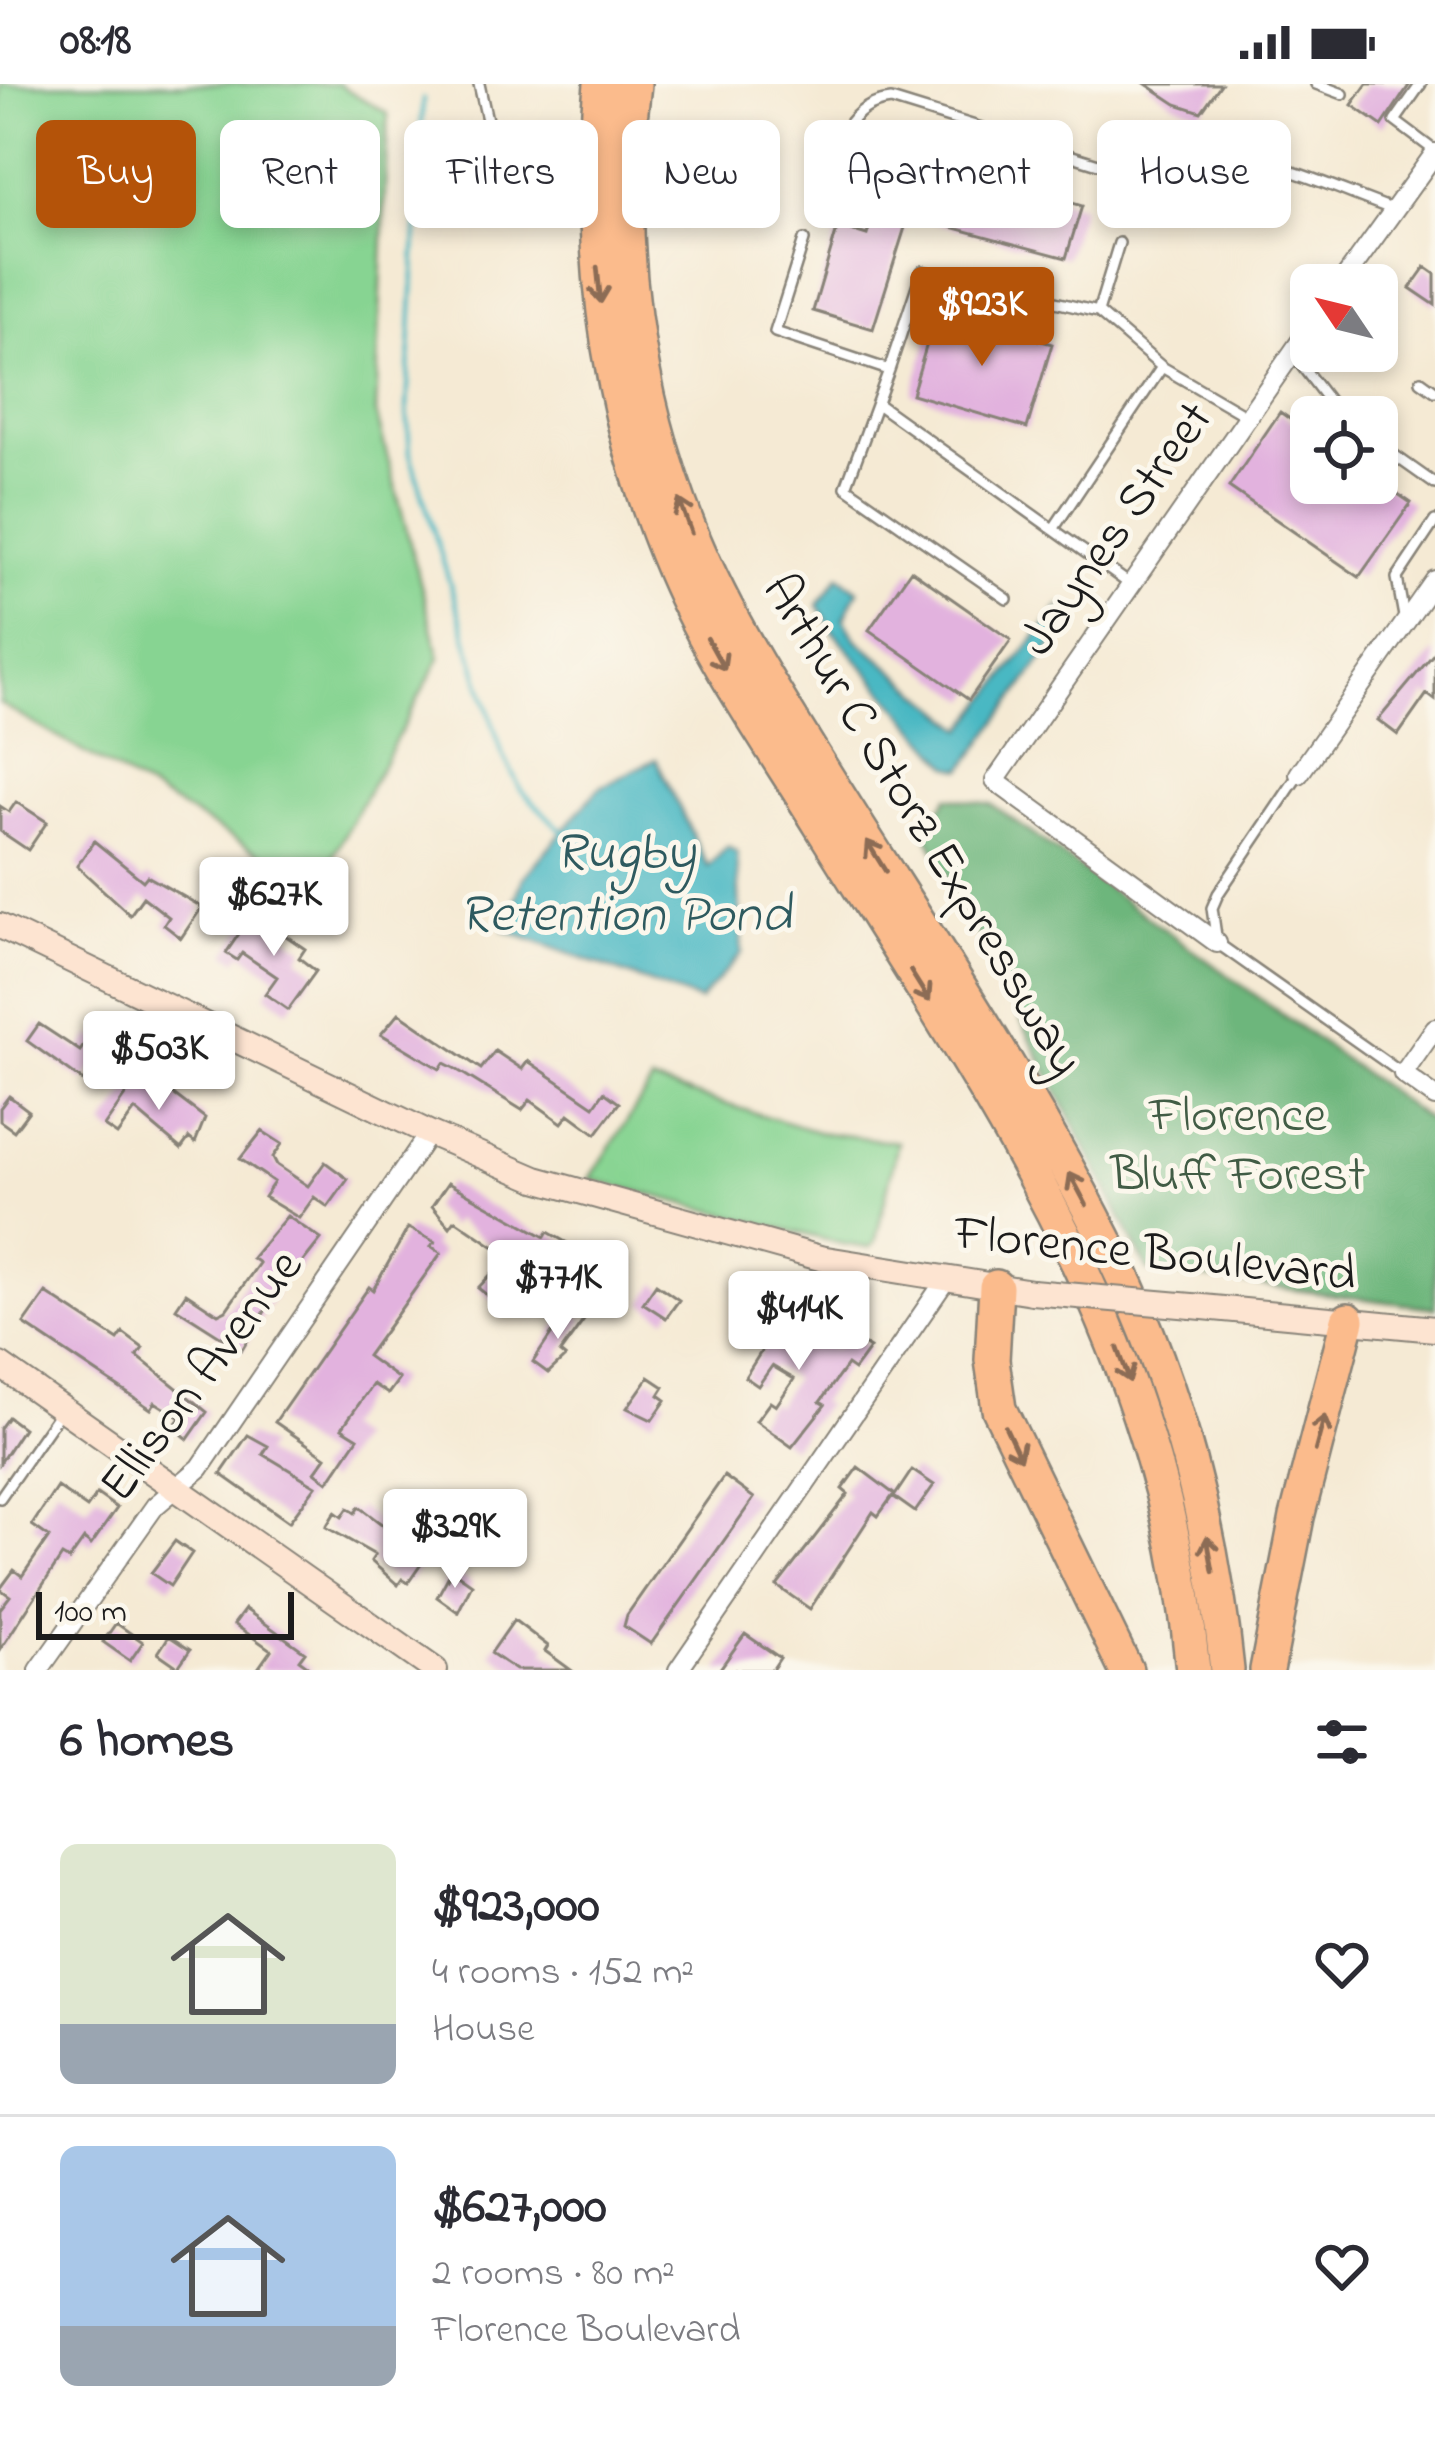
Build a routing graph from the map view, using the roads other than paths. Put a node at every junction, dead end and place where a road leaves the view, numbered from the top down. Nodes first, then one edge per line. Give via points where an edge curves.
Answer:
1 (479, 84) edge
2 (601, 84) edge
3 (634, 84) edge
4 (1316, 84) edge
5 (1421, 84) edge
6 (1343, 94) dead end
7 (487, 120) edge
8 (851, 120) edge
9 (956, 120) edge
10 (1435, 152) edge
11 (1073, 156) edge
12 (1395, 210) junction
13 (804, 241) dead end
14 (1119, 243) dead end
15 (1355, 264) edge
16 (1097, 311) junction
17 (1290, 355) edge
18 (1162, 367) junction
19 (890, 370) junction
20 (1307, 372) edge
21 (1420, 381) dead end
22 (1435, 391) edge
23 (1325, 396) edge
24 (879, 405) junction
25 (1248, 417) junction
26 (1398, 458) edge
27 (1435, 484) edge
28 (1435, 520) edge
29 (1054, 528) junction
30 (1435, 580) edge
31 (1132, 585) junction
32 (1007, 599) dead end
33 (1405, 622) junction
34 (1299, 774) joint
35 (0, 926) edge
36 (1217, 944) junction
37 (1435, 1028) edge
38 (1403, 1074) junction
39 (1435, 1096) edge
40 (429, 1133) junction
41 (945, 1281) junction
42 (996, 1287) junction
43 (1348, 1320) junction
44 (1435, 1329) edge
45 (0, 1365) edge
46 (62, 1408) junction
47 (174, 1488) junction
48 (0, 1498) edge
49 (39, 1670) edge
50 (435, 1670) edge
51 (678, 1670) edge
52 (1126, 1670) edge
53 (1193, 1670) edge
54 (1227, 1670) edge
55 (1267, 1670) edge

1 - 7 lane
2 -> 53 highway, Arthur C Storz Expressway via 598,285 616,397 661,538 728,674 999,1111 1081,1260 1126,1367 1157,1471
54 -> 3 highway, Arthur C Storz Expressway via 1188,1454 1117,1264 1037,1114 751,653 693,537 637,339 626,202
4 - 6 lane
5 - 10 lane via 1396,121
8 - 9 lane via 891,100
10 - 12 street
11 - 12 lane via 1126,170 1236,158
12 - 15 street
13 - 19 lane via 775,332
14 - 16 lane
16 - 18 lane
16 - 19 lane via 922,271
17 - 25 street, Jaynes Street
18 - 25 lane
18 - 29 lane
19 - 24 lane
20 - 23 lane
21 - 22 lane
24 - 29 lane
24 - 32 lane via 846,487
25 - 31 street, Jaynes Street
26 - 27 lane
28 - 33 lane via 1397,578
29 - 31 lane
30 - 33 street
31 - 36 street, Jaynes Street via 995,782
33 - 34 street
34 - 36 lane via 1218,894
35 - 40 street, Florence Boulevard
36 - 38 lane
37 - 38 street
38 - 39 street
40 - 41 street, Florence Boulevard via 576,1192 820,1258
40 - 47 street, Ellison Avenue via 200,1468
41 - 42 street, Florence Boulevard
41 - 51 street
42 - 43 street, Florence Boulevard, bridge
42 -> 52 highway via 999,1409
43 - 44 street, Florence Boulevard
55 -> 43 highway
45 - 46 street
46 - 47 street
46 - 48 lane
47 - 49 street, Ellison Avenue
47 - 50 street

